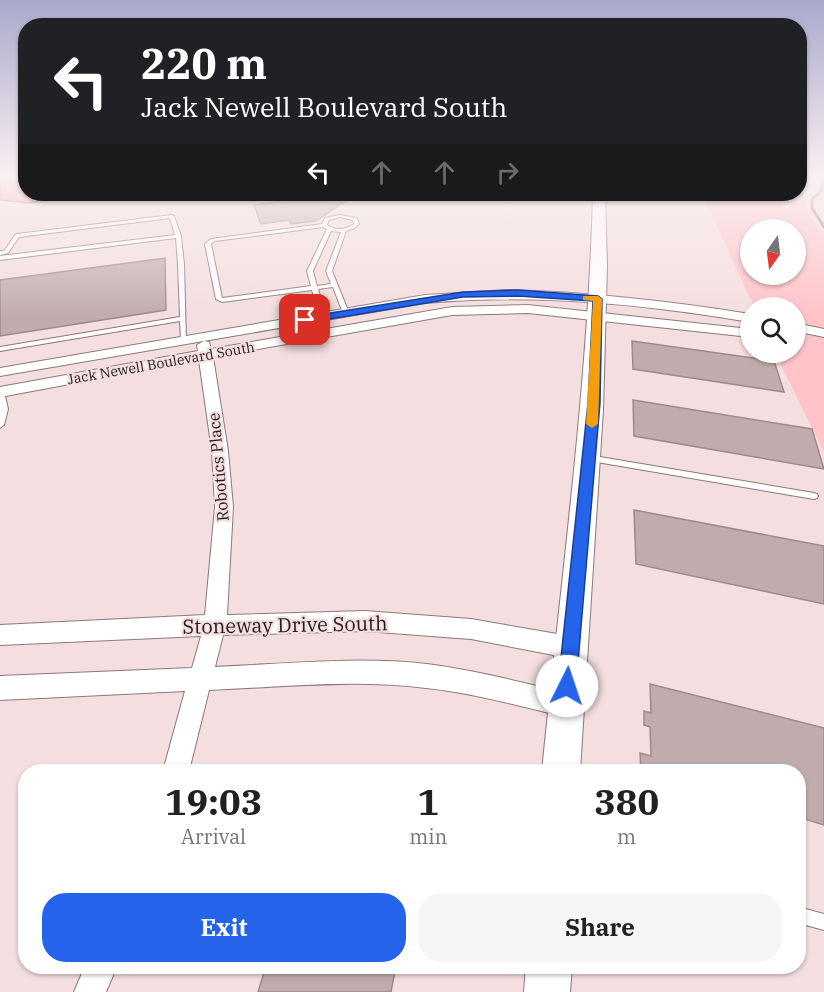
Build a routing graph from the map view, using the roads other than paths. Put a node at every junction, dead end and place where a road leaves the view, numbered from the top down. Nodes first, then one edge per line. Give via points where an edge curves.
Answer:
1 (108, 224) edge
2 (174, 224) edge
3 (356, 224) edge
4 (598, 224) edge
5 (326, 227) junction
6 (344, 230) junction
7 (178, 236) junction
8 (155, 237) junction
9 (50, 249) junction
10 (2, 255) edge
11 (334, 285) junction
12 (315, 288) junction
13 (597, 307) junction
14 (346, 313) junction
15 (323, 317) junction
16 (740, 317) edge
17 (181, 319) junction
18 (806, 329) edge
19 (330, 331) junction
20 (740, 331) edge
21 (824, 333) edge
22 (806, 340) edge
23 (824, 342) edge
24 (197, 345) junction
25 (0, 349) edge
26 (0, 372) edge
27 (0, 392) edge
28 (0, 425) edge
29 (588, 458) junction
30 (814, 496) dead end
31 (215, 625) junction
32 (0, 635) edge
33 (569, 647) junction
34 (202, 678) junction
35 (0, 688) edge
36 (566, 705) junction
37 (178, 764) edge
38 (562, 764) edge
39 (806, 917) edge
40 (824, 922) edge
41 (98, 974) edge
42 (548, 974) edge
43 (90, 992) edge
44 (547, 992) edge

1 - 10 lane via 17,236
2 - 7 lane
3 - 6 lane
4 - 13 main road
5 - 6 lane
5 - 12 lane via 309,271
5 - 12 lane via 213,240 208,244 219,299
6 - 11 lane via 329,271
7 - 8 lane
7 - 17 lane
8 - 9 lane
8 - 9 lane via 137,235
9 - 10 lane
11 - 12 lane
11 - 14 lane
12 - 15 lane
13 - 14 street, Jack Newell Boulevard South via 544,294 487,293
13 - 16 street, Jack Newell Boulevard South
13 - 19 street, Jack Newell Boulevard South via 486,309
13 - 20 street, Jack Newell Boulevard South
13 - 29 main road
14 - 15 street, Jack Newell Boulevard South
14 - 19 street
15 - 19 street
15 - 24 street, Jack Newell Boulevard South
17 - 24 lane
17 - 25 lane
18 - 21 street
19 - 24 street, Jack Newell Boulevard South
22 - 23 street
24 - 26 street, Jack Newell Boulevard South
24 - 27 street, Jack Newell Boulevard South
24 - 31 street, Robotics Place via 220,451 225,507
27 - 28 lane via 4,410
29 - 30 lane
29 - 33 main road
31 - 32 street, Stoneway Drive South
31 - 33 street, Stoneway Drive South via 365,621 471,629
31 - 34 street, Robotics Place
33 - 36 main road
34 - 35 street
34 - 36 street via 355,672 426,676
34 - 37 street, Robotics Place
36 - 38 main road
39 - 40 lane
41 - 43 street
42 - 44 main road

